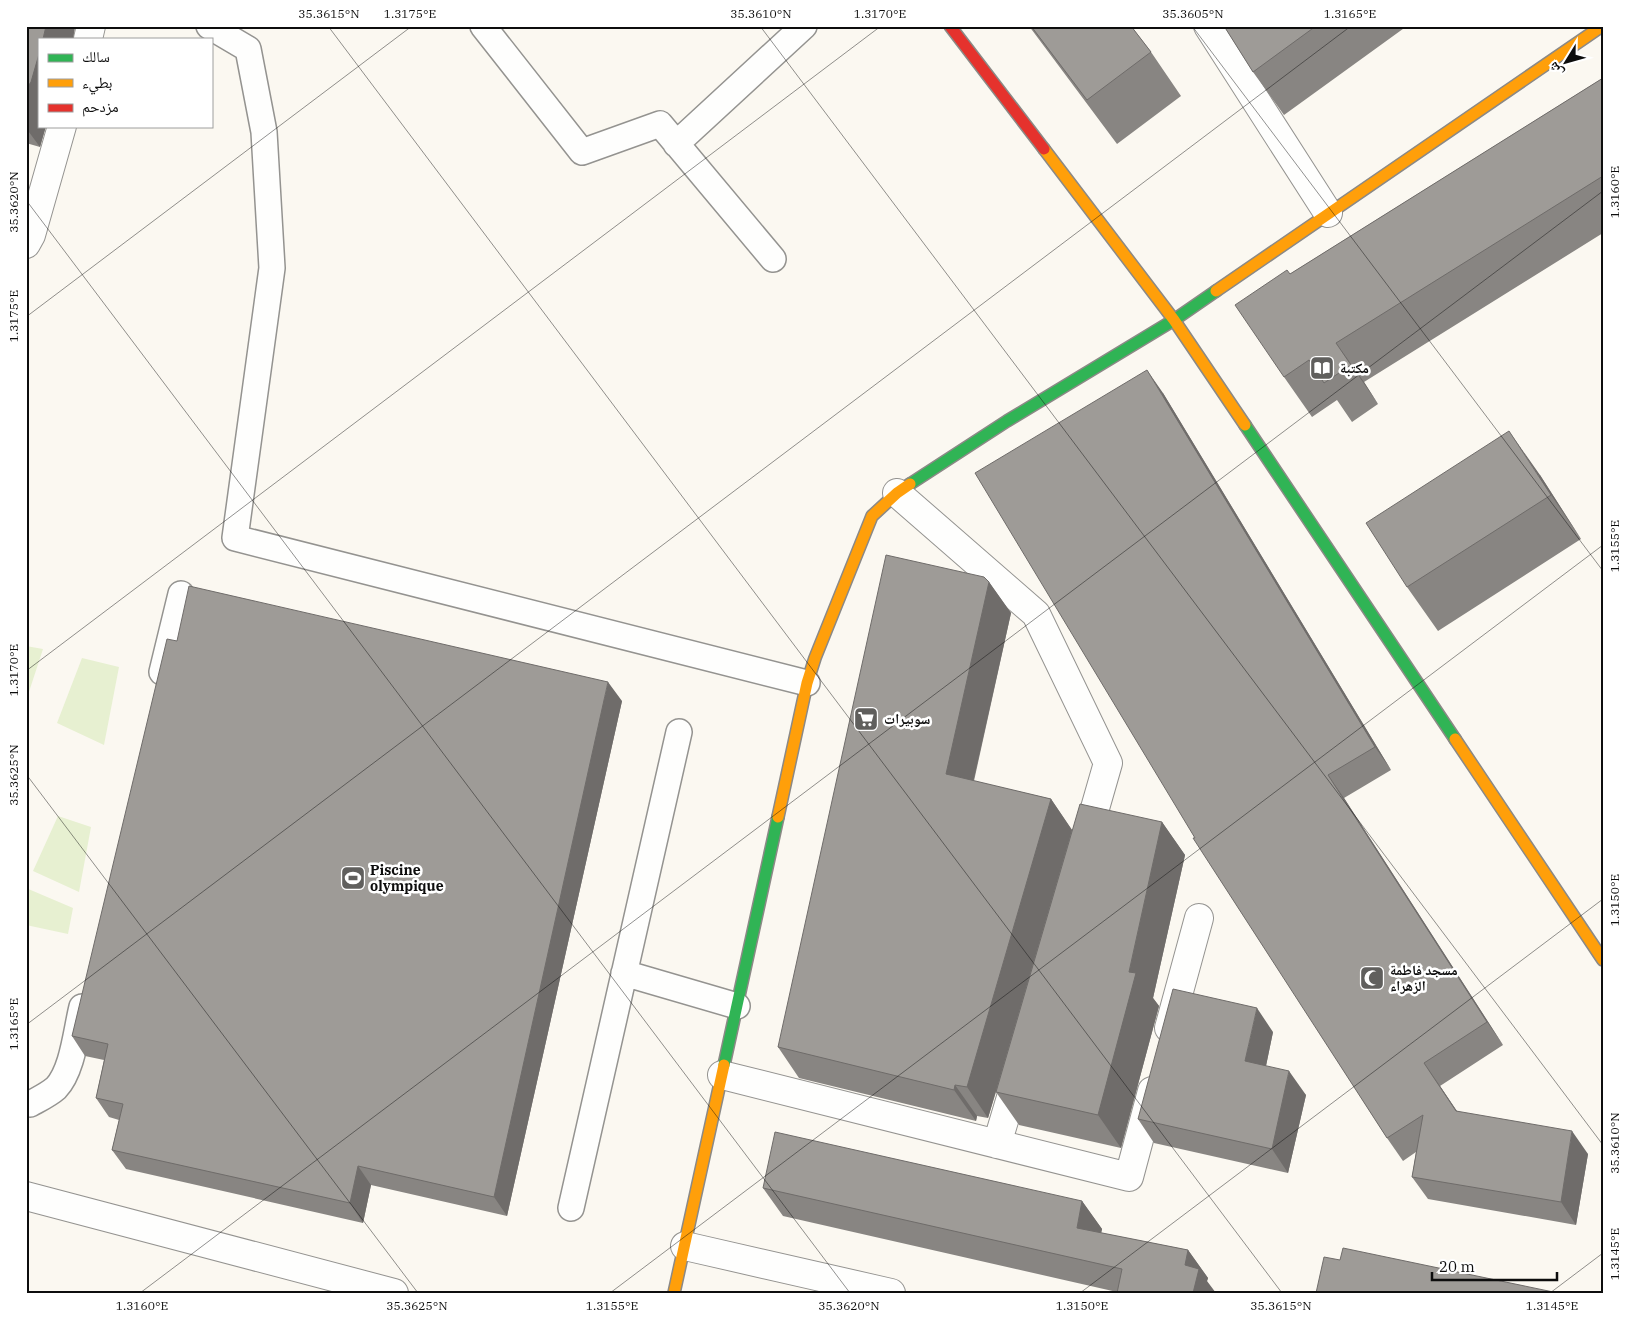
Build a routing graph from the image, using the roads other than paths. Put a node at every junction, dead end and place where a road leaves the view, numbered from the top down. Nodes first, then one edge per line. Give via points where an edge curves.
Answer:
1 (92, 26) edge
2 (209, 26) edge
3 (483, 26) edge
4 (804, 26) edge
5 (950, 26) edge
6 (1208, 26) edge
7 (1602, 26) edge
8 (88, 38) edge
9 (61, 128) edge
10 (676, 144) junction
11 (1328, 213) junction
12 (26, 244) edge
13 (773, 259) dead end
14 (1174, 320) junction
15 (897, 493) junction
16 (181, 594) dead end
17 (808, 682) junction
18 (157, 691) edge
19 (679, 732) dead end
20 (1078, 868) edge
21 (1199, 918) dead end
22 (1599, 947) edge
23 (624, 973) junction
24 (88, 983) edge
25 (737, 1006) junction
26 (1025, 1049) edge
27 (722, 1075) junction
28 (27, 1107) edge
29 (997, 1144) junction
30 (26, 1196) edge
31 (571, 1208) dead end
32 (685, 1246) junction
33 (394, 1293) edge
34 (674, 1293) edge
35 (891, 1293) edge

1 - 8 street
2 - 17 lane via 248,48 264,132 272,268 235,538
3 - 10 lane via 582,152 660,124
4 - 10 lane
5 - 14 main road
6 - 11 street
7 - 11 main road
9 - 12 street
10 - 13 lane
11 - 14 main road
14 - 15 main road via 1007,421
14 - 22 main road
15 - 17 main road via 872,516
15 - 20 street via 1036,614 1108,763
16 - 18 lane
17 - 25 main road
19 - 23 lane
21 - 29 street via 1129,1177
23 - 25 lane
23 - 31 lane
24 - 28 lane via 67,1071 57,1087
25 - 27 main road
26 - 29 street
27 - 29 street
27 - 32 main road
30 - 33 street
32 - 34 main road
32 - 35 street

